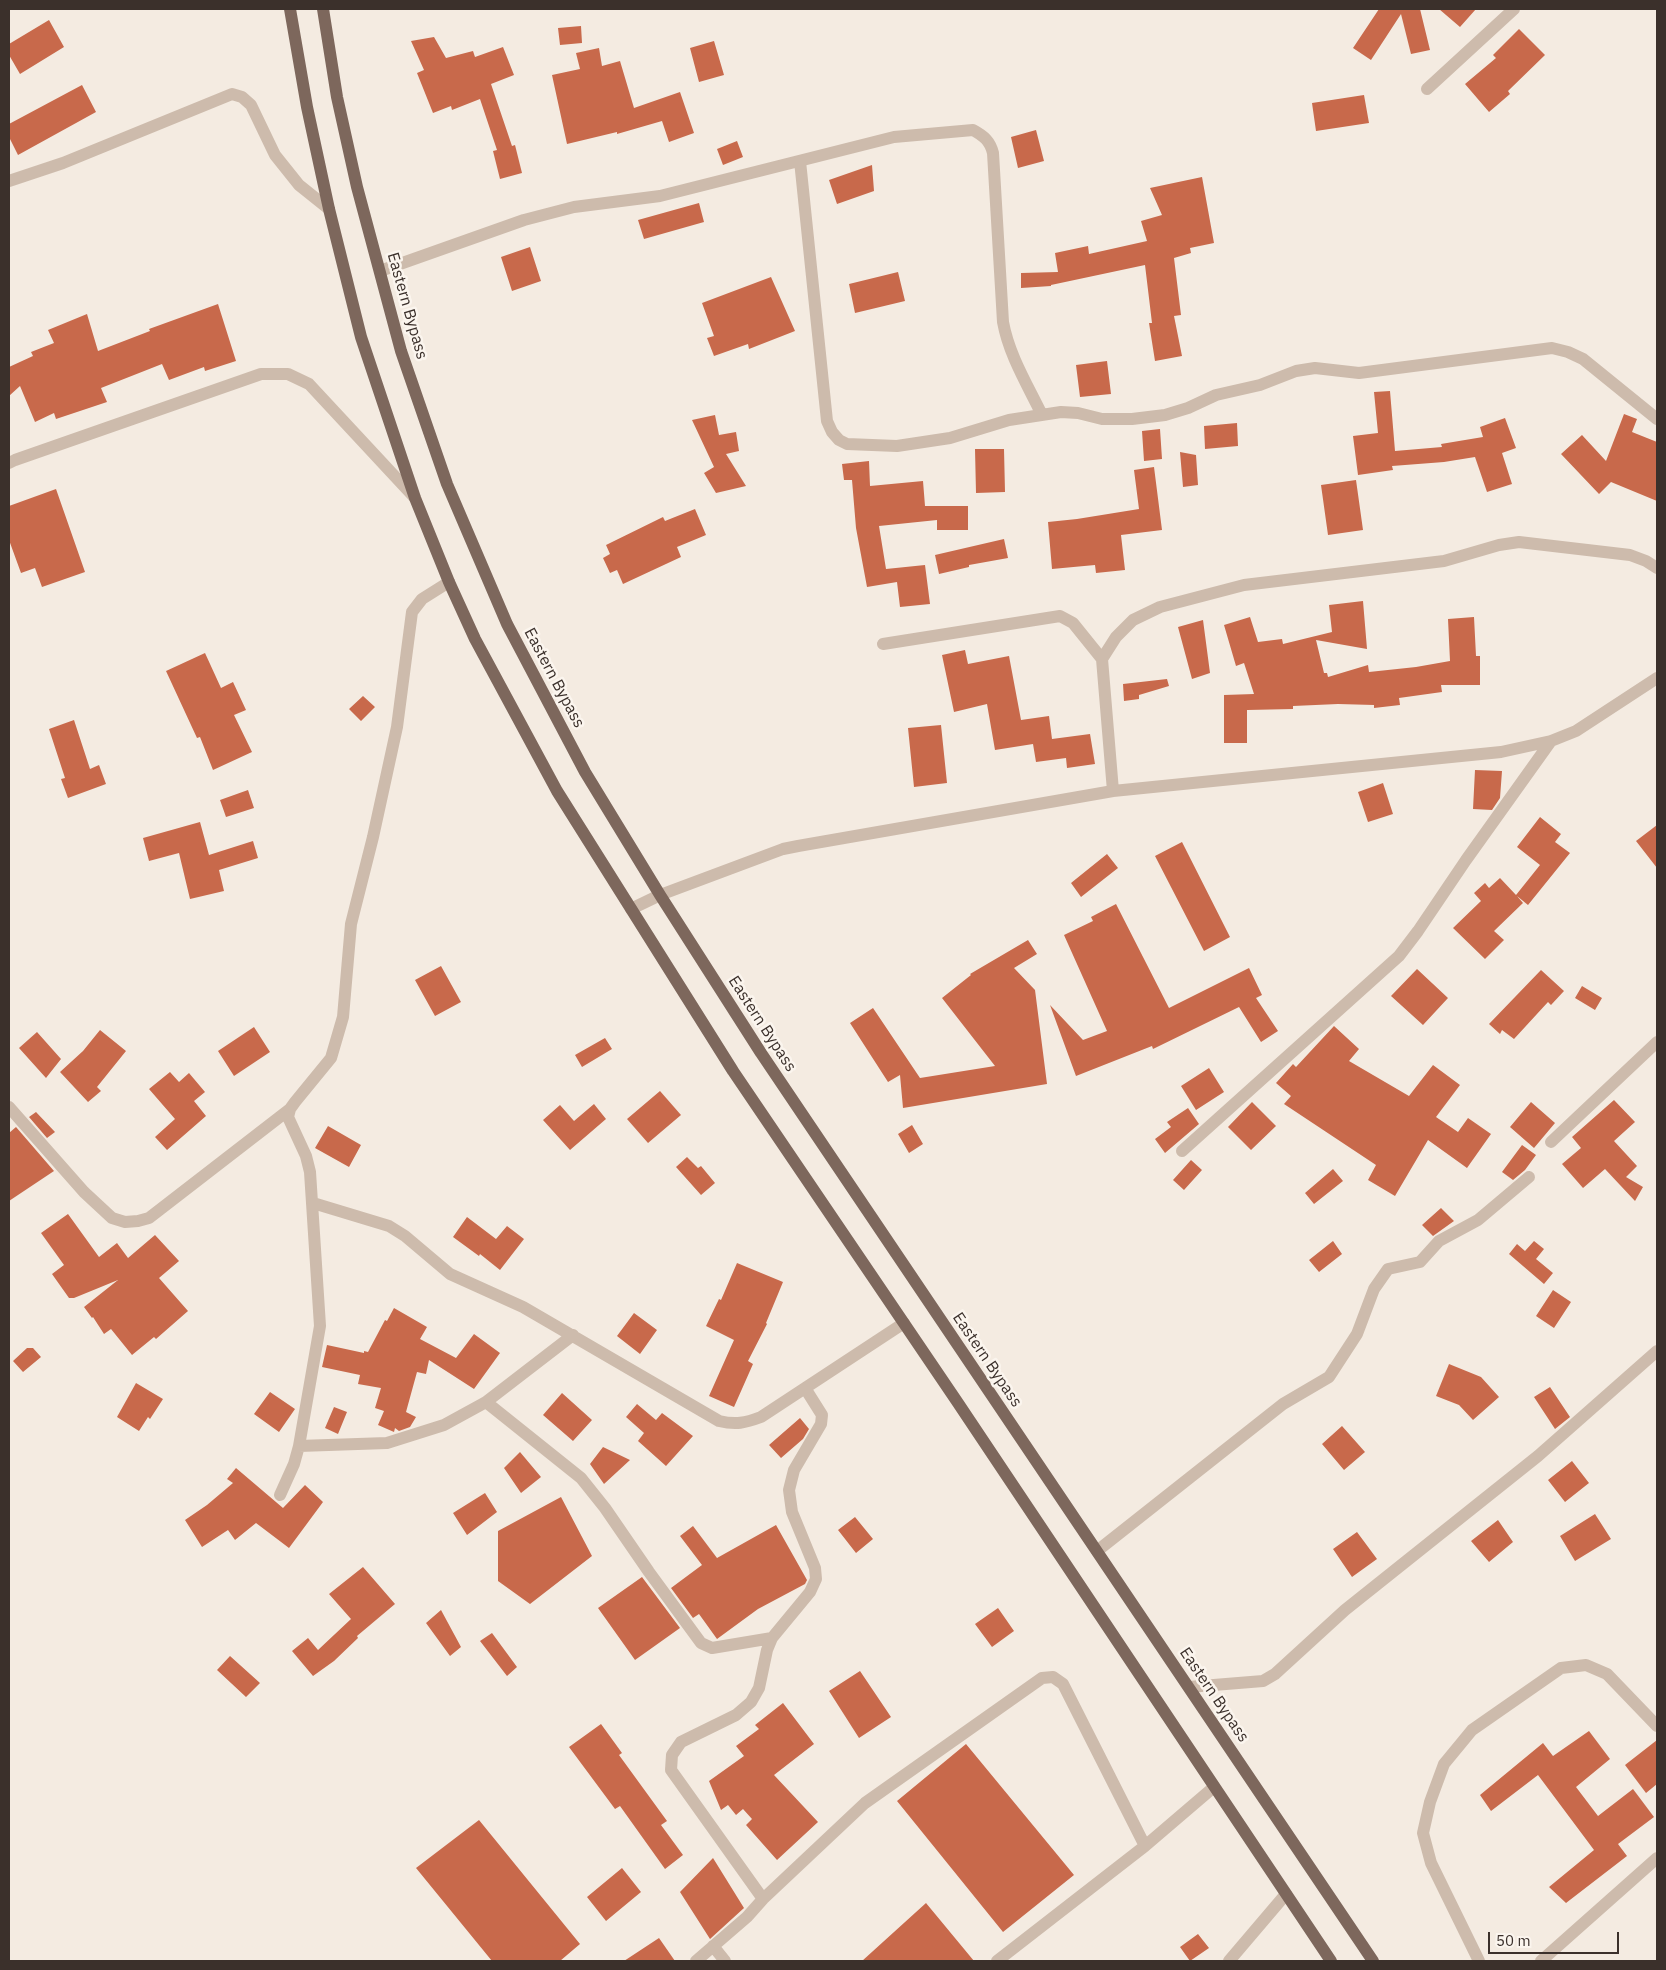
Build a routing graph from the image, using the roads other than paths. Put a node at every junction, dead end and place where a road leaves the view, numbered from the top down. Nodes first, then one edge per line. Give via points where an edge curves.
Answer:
1 (290, 9) edge
2 (324, 9) edge
3 (1514, 9) edge
4 (1426, 89) dead end
5 (800, 161) junction
6 (9, 181) edge
7 (329, 209) junction
8 (380, 271) junction
9 (1042, 415) junction
10 (1656, 416) edge
11 (9, 463) edge
12 (415, 498) junction
13 (1657, 568) edge
14 (449, 582) junction
15 (883, 644) dead end
16 (1102, 659) junction
17 (1657, 678) edge
18 (1551, 741) junction
19 (1113, 791) junction
20 (660, 895) junction
21 (631, 909) junction
22 (1657, 1042) edge
23 (9, 1107) edge
24 (290, 1109) junction
25 (1551, 1142) dead end
26 (1182, 1151) dead end
27 (1529, 1176) dead end
28 (313, 1203) junction
29 (904, 1323) junction
30 (573, 1335) junction
31 (1657, 1351) edge
32 (804, 1388) junction
33 (486, 1402) junction
34 (299, 1446) junction
35 (280, 1495) dead end
36 (1097, 1551) junction
37 (772, 1638) junction
38 (1189, 1687) junction
39 (1656, 1722) edge
40 (1214, 1787) junction
41 (1145, 1846) junction
42 (1657, 1858) edge
43 (1286, 1894) junction
44 (763, 1899) junction
45 (713, 1946) junction
46 (1005, 1959) edge
47 (696, 1961) edge
48 (725, 1961) edge
49 (1229, 1961) edge
50 (1331, 1961) edge
51 (1372, 1961) edge
52 (1479, 1961) edge
53 (1541, 1961) edge

1 - 7 main road
2 - 8 main road, Eastern Bypass via 355,178
3 - 4 street
5 - 8 street via 660,196 574,207 524,220
5 - 9 street via 894,137 973,130 984,136 993,153 1006,340
5 - 9 street via 827,422 832,432 847,444 897,446 950,438 1009,420
6 - 7 street via 63,163 232,94 251,104 275,155 299,185
7 - 12 main road via 361,337
8 - 20 main road, Eastern Bypass via 401,351 448,484 507,624 585,772
9 - 10 street via 1069,412 1102,419 1140,418 1172,413 1216,395 1260,385 1296,371 1315,368 1359,373 1552,348 1583,359
11 - 12 street via 261,374 288,374 309,384
12 - 14 main road
13 - 16 street via 1630,555 1519,542 1499,544 1444,561 1244,585 1160,607 1134,620 1116,637
14 - 21 main road via 475,640 557,791
14 - 24 street via 422,599 412,612 397,727 351,924 343,1017 331,1058
15 - 16 street via 1060,616 1073,623
16 - 19 street
17 - 18 street via 1576,731
18 - 19 street via 1501,752
18 - 26 street via 1399,956
19 - 20 street via 798,846
20 - 21 street
20 - 36 main road, Eastern Bypass via 761,1053
21 - 29 main road via 733,1071
22 - 25 street
23 - 24 street via 84,1192 112,1218 125,1222 149,1218
24 - 28 street via 288,1117 310,1172
27 - 36 street via 1478,1220 1439,1241 1420,1262 1388,1270 1374,1289 1357,1334 1328,1377 1283,1404
28 - 30 street via 389,1226 450,1274 523,1307
28 - 34 street via 320,1326
29 - 32 street
29 - 40 main road
30 - 32 street via 719,1420 734,1425 761,1417
30 - 33 street
31 - 38 street via 1538,1456 1344,1610 1275,1674 1263,1681
32 - 37 street via 822,1415 821,1424 794,1470 789,1490 792,1512 815,1568 816,1579 810,1592
33 - 34 street via 444,1425 387,1443
33 - 37 street via 581,1478 701,1643 712,1648
34 - 35 street
36 - 38 main road, Eastern Bypass
37 - 44 street via 759,1688 751,1702 736,1714 681,1742 672,1755 671,1770
38 - 51 main road, Eastern Bypass
39 - 52 street via 1607,1674 1586,1666 1561,1668 1472,1730 1444,1764 1423,1833 1431,1863
40 - 41 street
40 - 43 main road
41 - 44 street via 1063,1684 1053,1677 1042,1678 865,1803
41 - 46 street
42 - 53 street
43 - 49 street
43 - 50 main road
44 - 45 street
45 - 47 street
45 - 48 street

